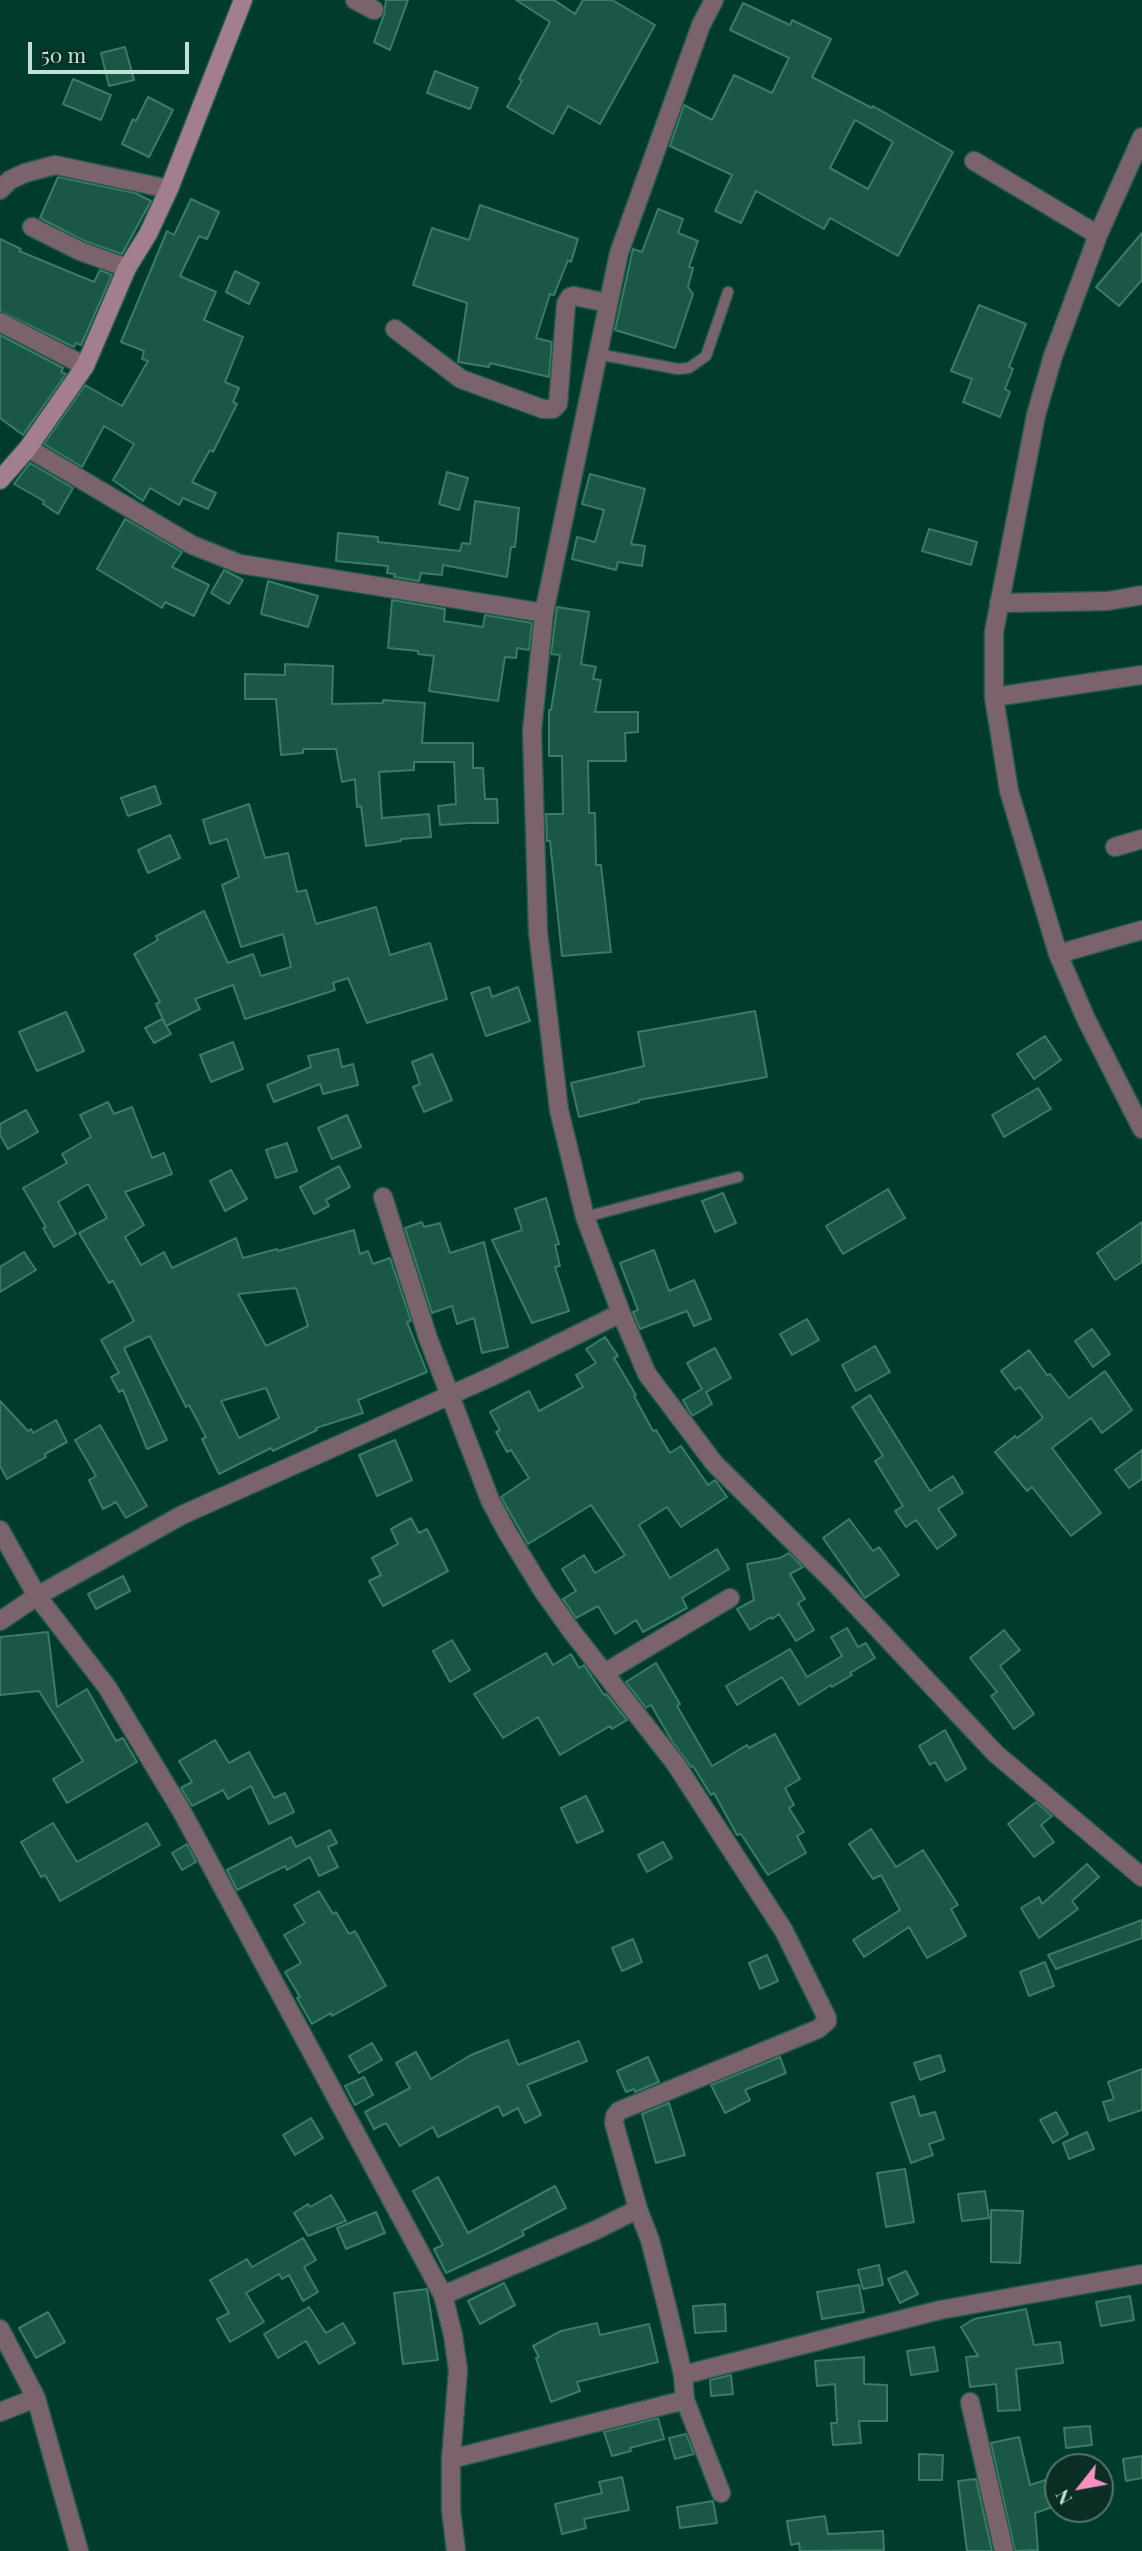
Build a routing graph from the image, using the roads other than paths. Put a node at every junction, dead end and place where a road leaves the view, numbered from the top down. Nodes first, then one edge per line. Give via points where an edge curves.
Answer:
1 (243, 0) edge
2 (355, 0) edge
3 (714, 0) edge
4 (374, 10) dead end
5 (1142, 137) edge
6 (974, 161) dead end
7 (169, 189) junction
8 (0, 190) edge
9 (32, 227) dead end
10 (1098, 235) junction
11 (127, 268) junction
12 (728, 292) dead end
13 (608, 303) junction
14 (0, 322) edge
15 (395, 329) dead end
16 (597, 354) junction
17 (85, 366) junction
18 (28, 448) junction
19 (0, 480) edge
20 (1142, 595) edge
21 (999, 603) junction
22 (544, 613) junction
23 (1142, 675) edge
24 (994, 697) junction
25 (1142, 839) edge
26 (1115, 847) dead end
27 (1142, 930) edge
28 (1058, 954) junction
29 (1142, 1129) edge
30 (738, 1177) dead end
31 (383, 1197) dead end
32 (585, 1217) junction
33 (621, 1313) junction
34 (450, 1393) junction
35 (0, 1530) edge
36 (37, 1596) junction
37 (730, 1598) dead end
38 (0, 1621) edge
39 (606, 1672) junction
40 (1142, 1877) edge
41 (638, 2209) junction
42 (1142, 2273) edge
43 (443, 2295) junction
44 (0, 2329) edge
45 (683, 2375) junction
46 (36, 2398) junction
47 (685, 2400) junction
48 (970, 2402) dead end
49 (0, 2412) edge
50 (451, 2459) junction
51 (721, 2493) dead end
52 (79, 2551) edge
53 (456, 2551) edge
54 (1004, 2551) edge

1 - 7 street
2 - 4 street
3 - 13 street via 619,253
5 - 10 street
6 - 10 street
7 - 8 street via 55,165 25,173
7 - 11 street
9 - 11 street
10 - 21 street via 1036,415
11 - 17 street
12 - 16 lane via 706,356 689,368
13 - 15 street via 574,296 566,304 558,404 553,408 543,409 461,379
13 - 16 street
14 - 17 street
16 - 22 street
17 - 18 street
18 - 19 street
18 - 22 street via 192,545 240,564
20 - 21 street via 1108,601
21 - 24 street
22 - 32 street via 532,731 537,932 559,1110
23 - 24 street
24 - 28 street via 1009,791
25 - 26 street
27 - 28 street
28 - 29 street
30 - 32 lane
31 - 34 street
32 - 33 street
33 - 34 street
33 - 40 street via 647,1374 714,1463 996,1754
34 - 36 street via 182,1515
34 - 39 street via 507,1532 544,1591
35 - 36 street
36 - 38 street
36 - 43 street via 107,1688 181,1810
37 - 39 street
39 - 41 street via 675,1763 777,1920 827,2015 818,2029 616,2113 614,2123
41 - 43 street
41 - 45 street
42 - 45 street via 940,2310
43 - 50 street via 458,2370
44 - 46 street
45 - 47 street
46 - 49 street
46 - 52 street
47 - 50 street
47 - 51 street
48 - 54 street
50 - 53 street

